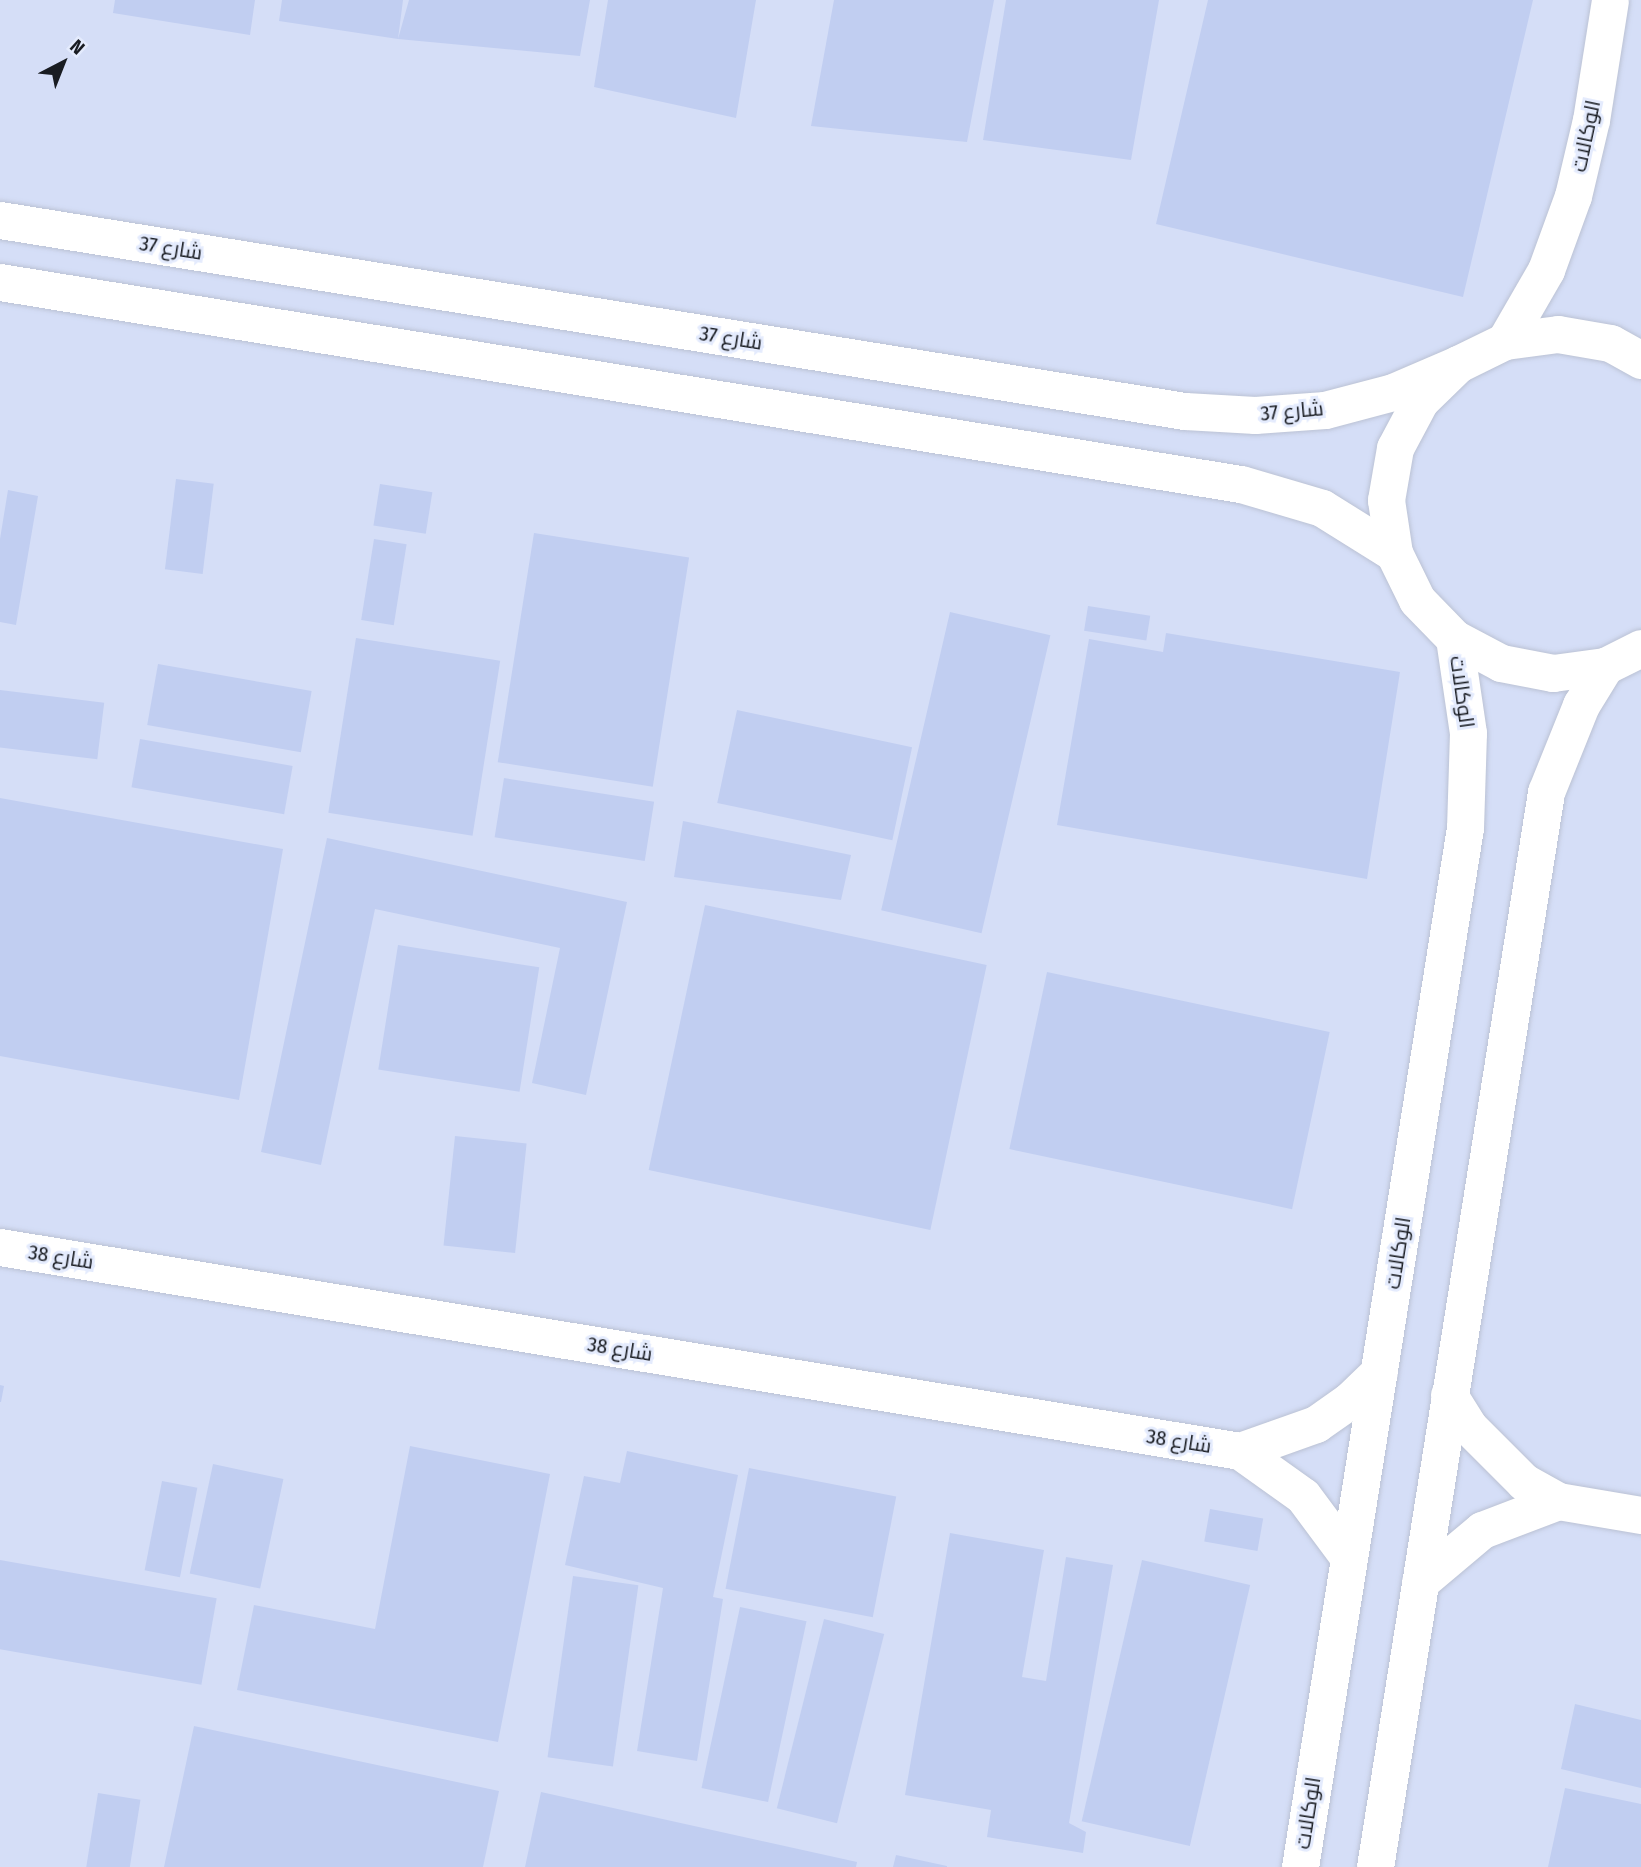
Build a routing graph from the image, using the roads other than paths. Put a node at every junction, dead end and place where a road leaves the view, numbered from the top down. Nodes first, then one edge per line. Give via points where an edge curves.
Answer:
1 (1610, 0) edge
2 (0, 220) edge
3 (0, 282) edge
4 (1505, 341) junction
5 (1641, 360) edge
6 (1458, 364) junction
7 (1394, 552) junction
8 (1454, 638) junction
9 (1641, 648) edge
10 (1605, 666) junction
11 (0, 1247) edge
12 (1379, 1372) junction
13 (1449, 1395) junction
14 (1240, 1451) junction
15 (1558, 1501) junction
16 (1641, 1515) edge
17 (1349, 1558) junction
18 (1420, 1582) junction
19 (1300, 1867) edge
20 (1375, 1867) edge

1 - 4 street, الوكالات via 1591,120 1573,196 1546,270
2 - 6 street, شارع 37 via 1185,411 1255,415 1325,410 1393,392
3 - 7 street via 1241,484 1322,508
4 - 5 street, شارع 37 via 1558,334 1610,344
4 - 6 street, شارع 37
6 - 7 street via 1420,401 1395,447 1386,500
7 - 8 street via 1417,600
8 - 10 street via 1514,666 1553,673
8 - 12 street, الوكالات via 1468,733 1465,828
9 - 10 street
10 - 13 street via 1571,726 1546,792
11 - 14 street, شارع 38
12 - 14 street, شارع 38 via 1350,1401 1316,1424
12 - 17 street, الوكالات
13 - 15 street via 1495,1457
13 - 18 street
14 - 17 street, شارع 38 via 1303,1496
15 - 16 street
15 - 18 street via 1482,1530
17 - 19 street, الوكالات
18 - 20 street

